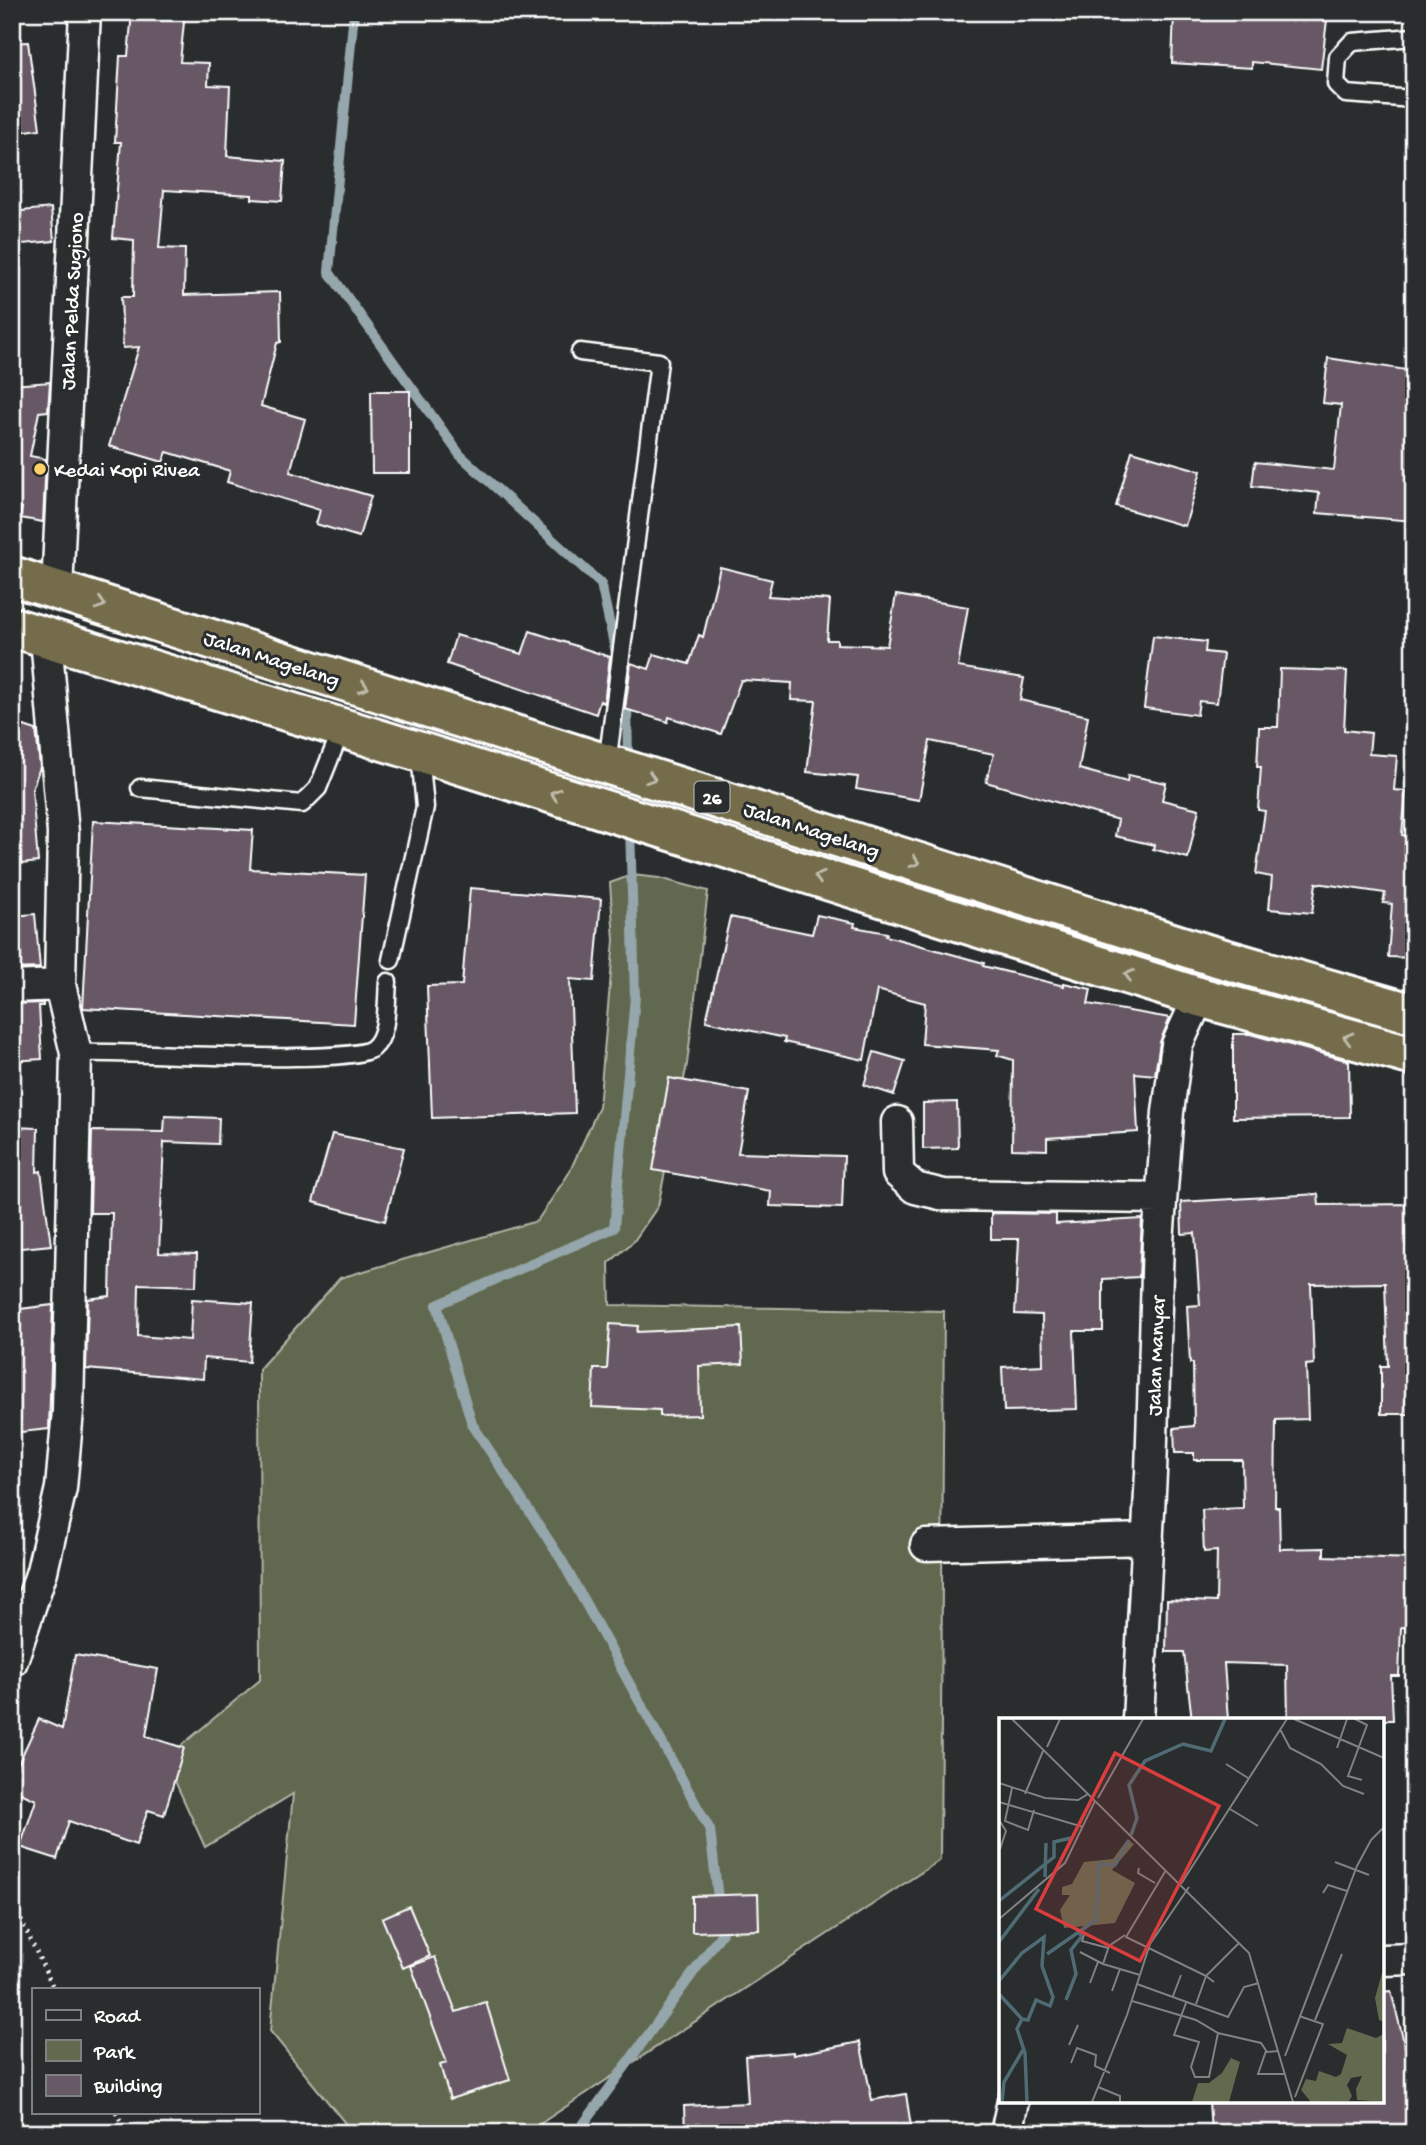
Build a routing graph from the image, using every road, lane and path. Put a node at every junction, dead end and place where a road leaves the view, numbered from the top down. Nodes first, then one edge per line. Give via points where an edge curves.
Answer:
1 (85, 12) edge
2 (1414, 37) edge
3 (1414, 99) edge
4 (580, 352) dead end
5 (12, 576) edge
6 (57, 590) junction
7 (29, 633) edge
8 (342, 728) junction
9 (420, 752) junction
10 (607, 764) junction
11 (140, 788) dead end
12 (391, 960) dead end
13 (388, 982) dead end
14 (60, 985) junction
15 (12, 987) edge
16 (1199, 997) junction
17 (1414, 1014) edge
18 (76, 1052) junction
19 (1414, 1056) edge
20 (897, 1122) dead end
21 (1161, 1198) junction
22 (1148, 1539) junction
23 (926, 1545) dead end
24 (12, 1661) edge
25 (1138, 1718) edge
26 (12, 1901) edge
27 (1414, 1959) edge
28 (1384, 1960) edge
29 (54, 1988) edge
30 (1013, 2103) edge
31 (117, 2114) edge
32 (127, 2133) edge
33 (1006, 2133) edge

1 - 6 street, Jalan Pelda Sugiono
2 - 3 lane via 1352,42 1338,57 1336,84 1346,94
4 - 10 lane via 659,362
5 - 6 highway, Jalan Magelang / 26
6 -> 10 highway, Jalan Magelang / 26
7 - 8 highway, Jalan Magelang / 26
7 - 14 street via 63,833
8 - 9 highway, Jalan Magelang / 26
8 - 11 lane via 317,788 302,804
9 - 12 lane via 425,807
16 -> 9 highway, Jalan Magelang / 26
10 -> 17 highway, Jalan Magelang / 26 via 1197,951
13 - 18 lane via 381,1036 373,1049 357,1055 310,1058
14 - 15 street
14 - 18 street
19 -> 16 highway, Jalan Magelang / 26
16 - 21 street, Jalan Manyar via 1177,1045
18 - 24 street via 68,1411 61,1488 42,1571
20 - 21 street via 898,1173 915,1188 944,1195
21 - 22 street, Jalan Manyar
22 - 23 street
22 - 25 street, Jalan Manyar
26 - 29 path
27 - 28 street
30 - 33 street
31 - 32 path

